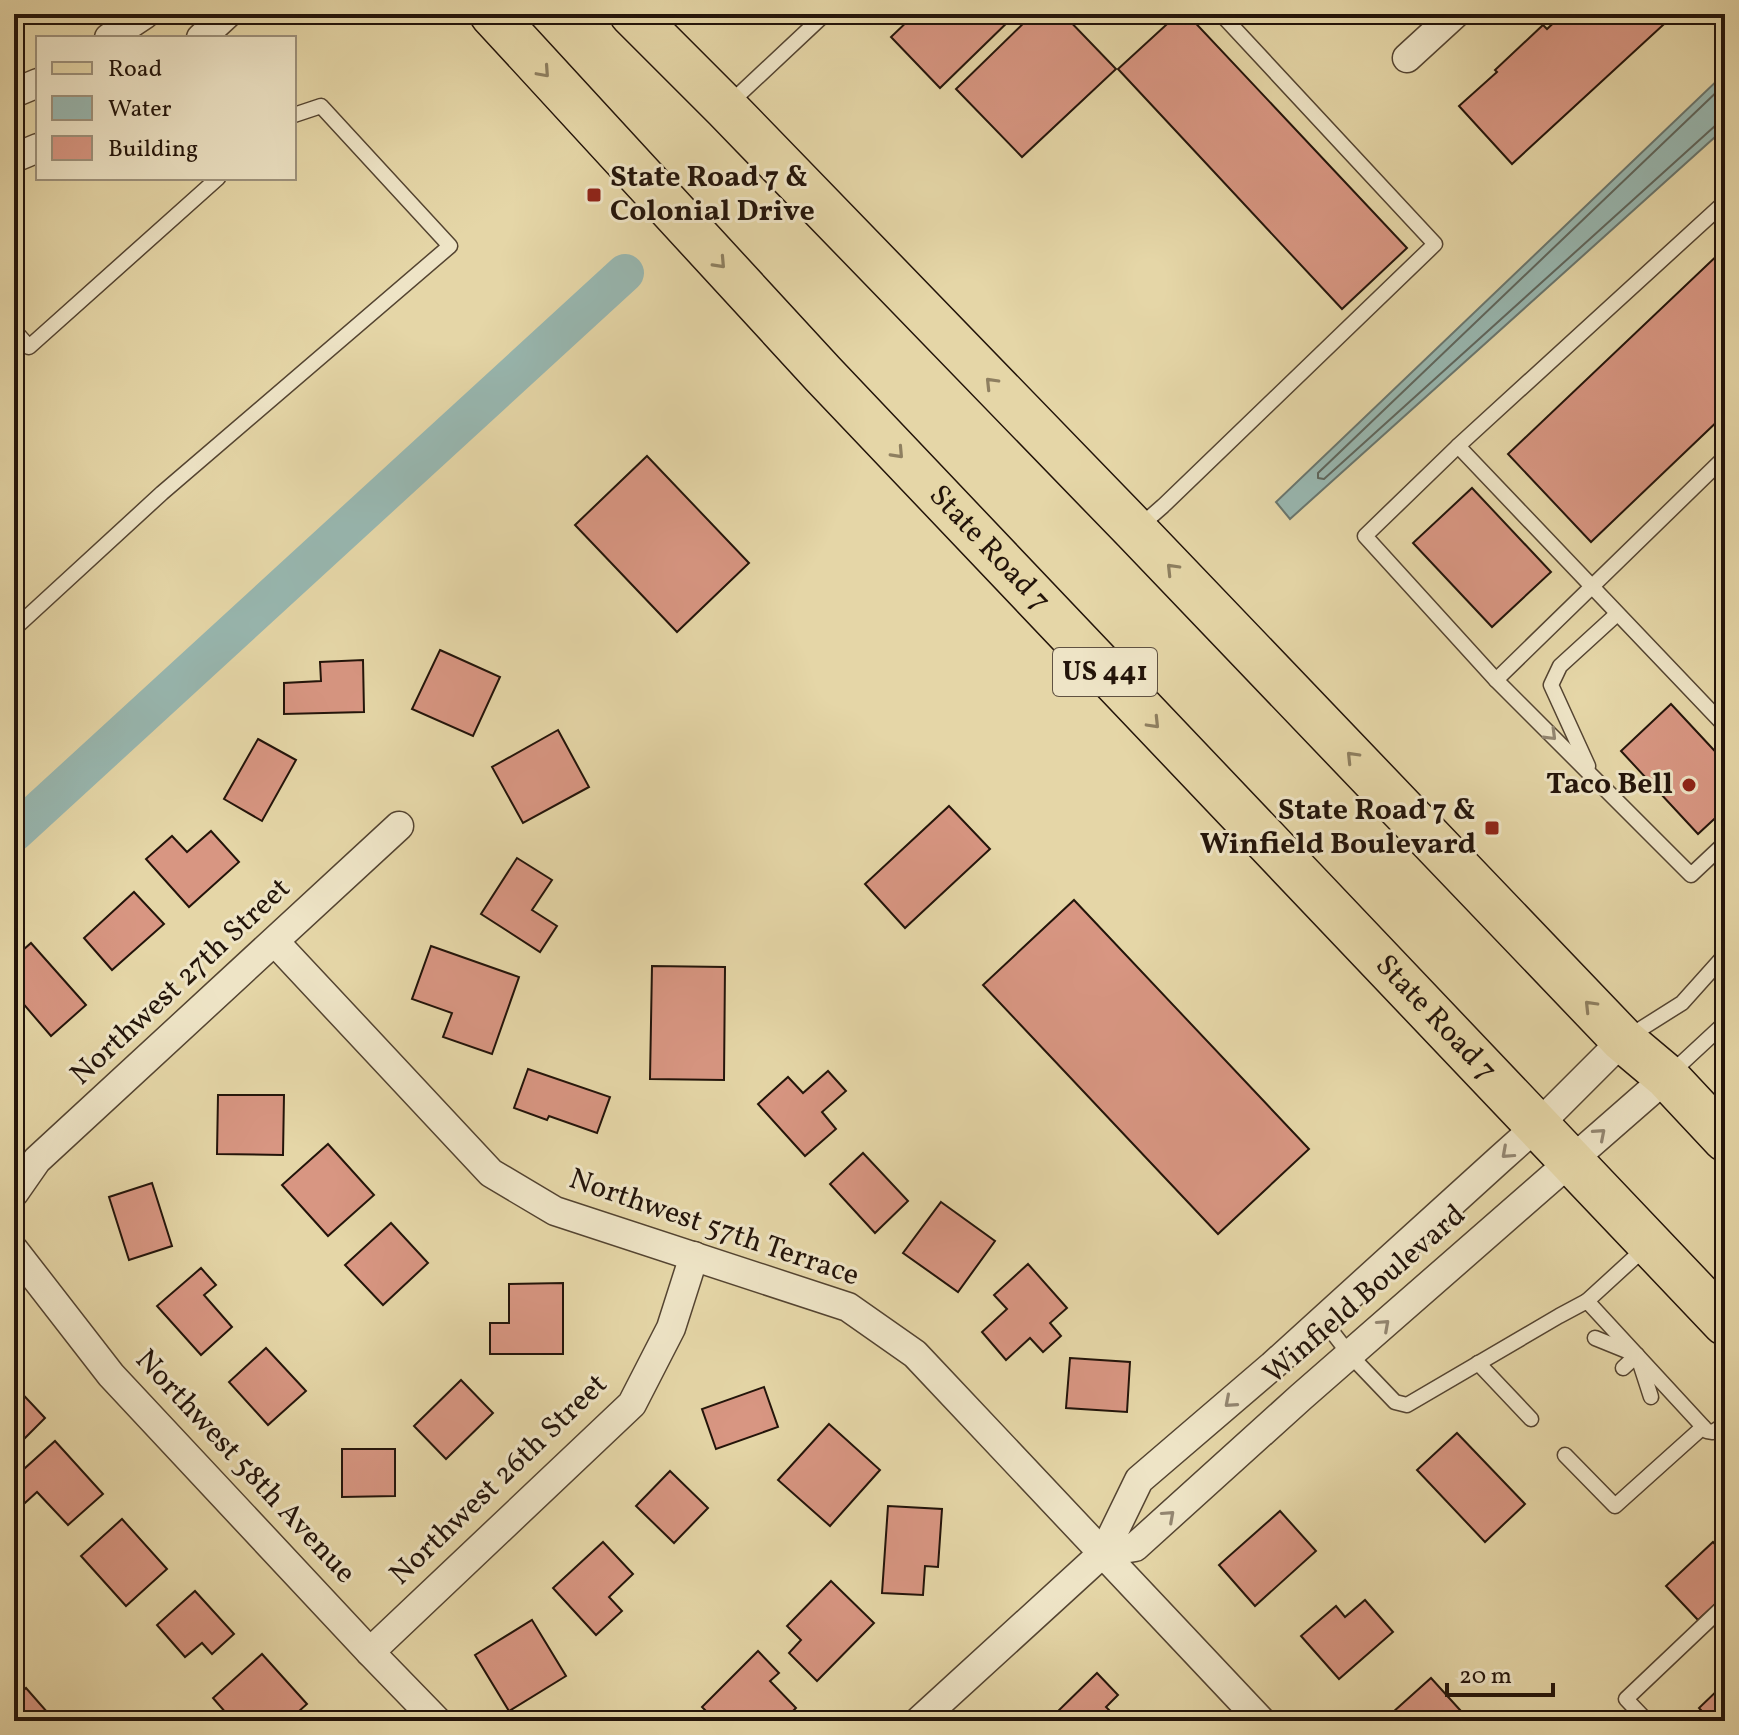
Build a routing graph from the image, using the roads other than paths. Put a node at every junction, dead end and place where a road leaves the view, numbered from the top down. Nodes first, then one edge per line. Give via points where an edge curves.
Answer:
1 (145, 14) edge
2 (227, 14) edge
3 (492, 14) edge
4 (632, 14) edge
5 (825, 14) edge
6 (1221, 14) edge
7 (1455, 14) edge
8 (112, 36) edge
9 (203, 36) edge
10 (1407, 58) dead end
11 (36, 84) edge
12 (14, 93) edge
13 (726, 108) junction
14 (296, 114) edge
15 (36, 149) edge
16 (14, 158) edge
17 (216, 180) edge
18 (1725, 202) edge
19 (14, 330) edge
20 (1458, 446) junction
21 (1725, 457) edge
22 (1135, 530) junction
23 (1591, 587) junction
24 (1617, 614) junction
25 (14, 629) edge
26 (1496, 680) junction
27 (1725, 726) edge
28 (1593, 777) junction
29 (399, 826) dead end
30 (1725, 843) edge
31 (275, 942) junction
32 (1725, 955) edge
33 (1725, 1023) edge
34 (1623, 1040) junction
35 (1667, 1077) junction
36 (1538, 1125) junction
37 (1725, 1139) edge
38 (1571, 1160) junction
39 (14, 1193) edge
40 (1650, 1244) junction
41 (14, 1250) edge
42 (694, 1256) junction
43 (1587, 1301) junction
44 (1323, 1320) junction
45 (1725, 1323) edge
46 (1595, 1338) dead end
47 (1350, 1355) junction
48 (1637, 1355) junction
49 (1478, 1363) junction
50 (1623, 1368) dead end
51 (1651, 1397) dead end
52 (1531, 1419) dead end
53 (1725, 1424) edge
54 (1703, 1427) junction
55 (1565, 1455) dead end
56 (1104, 1552) junction
57 (1725, 1605) edge
58 (370, 1652) junction
59 (437, 1721) edge
60 (919, 1721) edge
61 (1261, 1721) edge
62 (1647, 1721) edge

1 - 8 street
2 - 9 street
3 -> 36 main road, State Road 7 / US 441 via 823,374
4 - 13 main road
5 - 13 lane
6 - 22 lane via 1435,244
7 - 10 street
11 - 12 street
22 -> 13 main road
14 - 25 lane via 321,106 450,246 162,493
15 - 16 street
17 - 19 lane via 29,347
18 - 20 lane
20 - 23 lane
20 - 26 lane via 1365,536
21 - 23 lane
34 -> 22 main road
23 - 24 lane
23 - 26 lane
24 - 27 lane
24 - 28 lane via 1560,666 1551,685
26 -> 28 lane
28 - 30 lane via 1691,875
29 - 31 street, Northwest 27th Street
31 - 39 street, Northwest 27th Street via 37,1160
31 - 42 street, Northwest 57th Terrace via 491,1173 555,1211
32 - 34 lane via 1682,1003
33 - 35 lane
34 - 35 main road
34 - 36 street, Winfield Boulevard
35 - 37 main road
38 -> 35 street, Winfield Boulevard
36 - 38 main road, State Road 7 / US 441
36 -> 44 street, Winfield Boulevard
38 - 40 main road, State Road 7 / US 441
47 -> 38 street, Winfield Boulevard
40 - 43 lane
40 - 45 main road, State Road 7 / US 441
41 - 58 street, Northwest 58th Avenue via 111,1375
42 - 56 street, Northwest 57th Terrace via 848,1307 915,1354
42 - 58 street, Northwest 26th Street via 671,1328 632,1404
43 - 48 lane
43 - 49 lane
44 - 47 lane
44 -> 56 street, Winfield Boulevard via 1139,1480
46 - 48 lane
47 - 49 lane via 1401,1405
56 -> 47 street, Winfield Boulevard via 1135,1547
48 - 50 lane
48 - 51 lane
48 - 54 lane
49 - 52 lane
53 - 54 lane via 1713,1432
54 - 55 lane via 1615,1506
56 - 60 street, Winfield Boulevard
56 - 61 street, Northwest 57th Terrace
57 - 62 lane via 1626,1699
58 - 59 street, Northwest 58th Avenue

